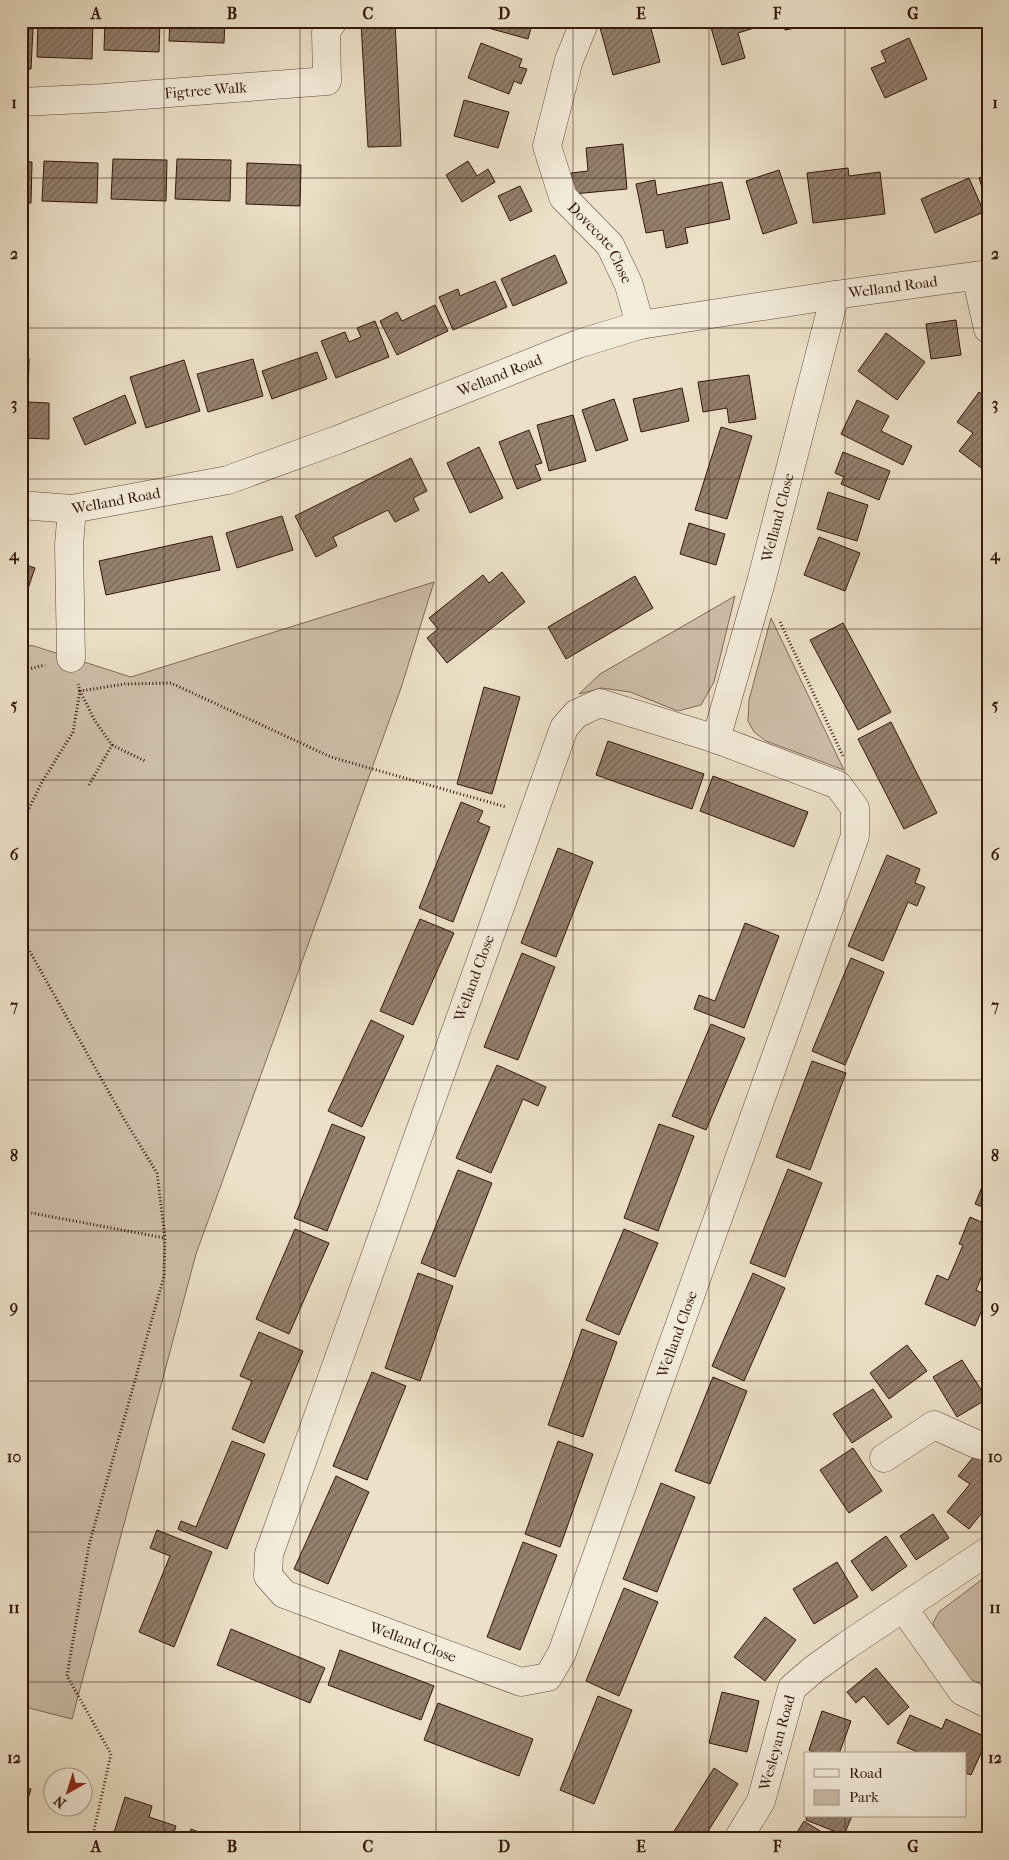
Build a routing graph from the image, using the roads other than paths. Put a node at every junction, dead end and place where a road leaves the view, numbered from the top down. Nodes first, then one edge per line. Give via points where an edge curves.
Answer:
1 (333, 21) edge
2 (584, 21) edge
3 (21, 102) edge
4 (982, 275) edge
5 (834, 295) junction
6 (640, 325) junction
7 (988, 329) edge
8 (21, 505) edge
9 (72, 509) junction
10 (72, 658) road end
11 (716, 739) junction
12 (988, 1447) edge
13 (884, 1458) dead end
14 (988, 1551) edge
15 (904, 1608) junction
16 (988, 1704) edge
17 (738, 1839) edge

1 - 3 street, Figtree Walk via 326,32 327,81
2 - 6 street, Dovecote Close via 569,60 547,146 562,197 610,245 629,285
4 - 5 street, Welland Road
4 - 7 street
5 - 6 street, Welland Road
5 - 11 street, Welland Close via 761,582
6 - 9 street, Welland Road via 578,344 228,480
8 - 9 street, Welland Road
9 - 10 street via 69,545
11 - 11 street, Welland Close via 838,784 855,808 855,836 562,1653 548,1677 521,1682 284,1594 268,1576 269,1554 564,728 576,714 600,703
12 - 13 street via 934,1425
14 - 15 street, Wesleyan Road
15 - 16 street via 962,1691
15 - 17 street, Wesleyan Road via 814,1669 792,1688 761,1801

